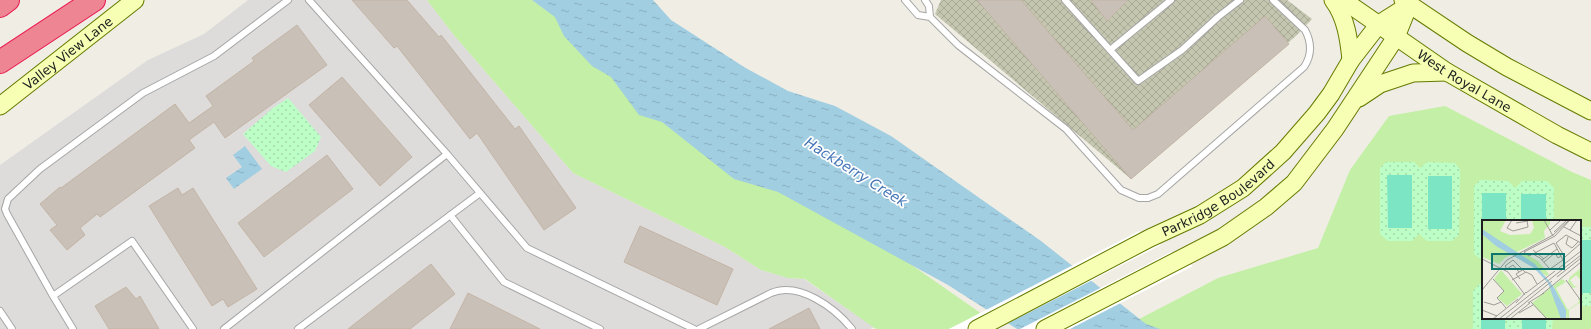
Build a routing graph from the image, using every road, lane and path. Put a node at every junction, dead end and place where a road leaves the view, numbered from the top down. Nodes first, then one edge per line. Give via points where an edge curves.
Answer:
1 (8, 0) edge
2 (94, 0) edge
3 (135, 0) edge
4 (288, 0) edge
5 (309, 0) edge
6 (905, 0) edge
7 (925, 0) edge
8 (1065, 0) edge
9 (1171, 0) edge
10 (1240, 0) edge
11 (1273, 0) edge
12 (1334, 0) edge
13 (1343, 0) edge
14 (1408, 2) edge
15 (0, 6) edge
16 (930, 17) junction
17 (1379, 24) junction
18 (1396, 37) junction
19 (1110, 50) junction
20 (1351, 60) junction
21 (0, 62) edge
22 (1447, 72) junction
23 (1352, 103) junction
24 (0, 106) edge
25 (1591, 111) edge
26 (1591, 152) edge
27 (447, 154) junction
28 (480, 193) junction
29 (450, 215) junction
30 (53, 296) junction
31 (0, 311) edge
32 (12, 329) edge
33 (73, 329) edge
34 (193, 329) edge
35 (224, 329) edge
36 (298, 329) edge
37 (600, 329) edge
38 (694, 329) edge
39 (699, 329) edge
40 (852, 329) edge
41 (977, 329) edge
42 (1045, 329) edge

1 - 15 highway
2 - 21 highway
3 - 24 street, Valley View Lane
4 - 30 lane via 214,56 143,92 40,169 8,199 5,209 7,214
5 - 27 lane
6 - 16 lane via 918,15
7 - 16 lane via 929,6
8 - 19 lane
9 - 19 lane
10 - 19 lane via 1182,50 1138,81
11 - 16 lane via 1305,30 1311,51 1304,67 1158,194 1148,198 1139,198 1122,190 1066,129 958,44
12 - 20 street via 1348,33
13 - 17 street, West Royal Lane
14 - 17 street, Parkridge Boulevard
14 - 18 street
14 - 25 street via 1467,43
17 - 18 street, West Royal Lane
17 - 20 street, Parkridge Boulevard
18 - 22 street, West Royal Lane
18 - 23 street
20 - 41 street, Parkridge Boulevard via 1317,113 1283,152 1243,188 1200,215 1150,238
22 - 23 street via 1413,73 1380,84
22 - 26 street, West Royal Lane
23 - 42 street via 1294,183 1266,207 1223,237
27 - 28 lane
27 - 35 lane
28 - 29 lane
28 - 38 lane via 527,248
29 - 36 lane
29 - 37 lane via 504,282
30 - 33 lane
30 - 34 lane via 132,241
31 - 32 lane
39 - 40 lane via 771,293 784,290 798,292 822,302 840,315

